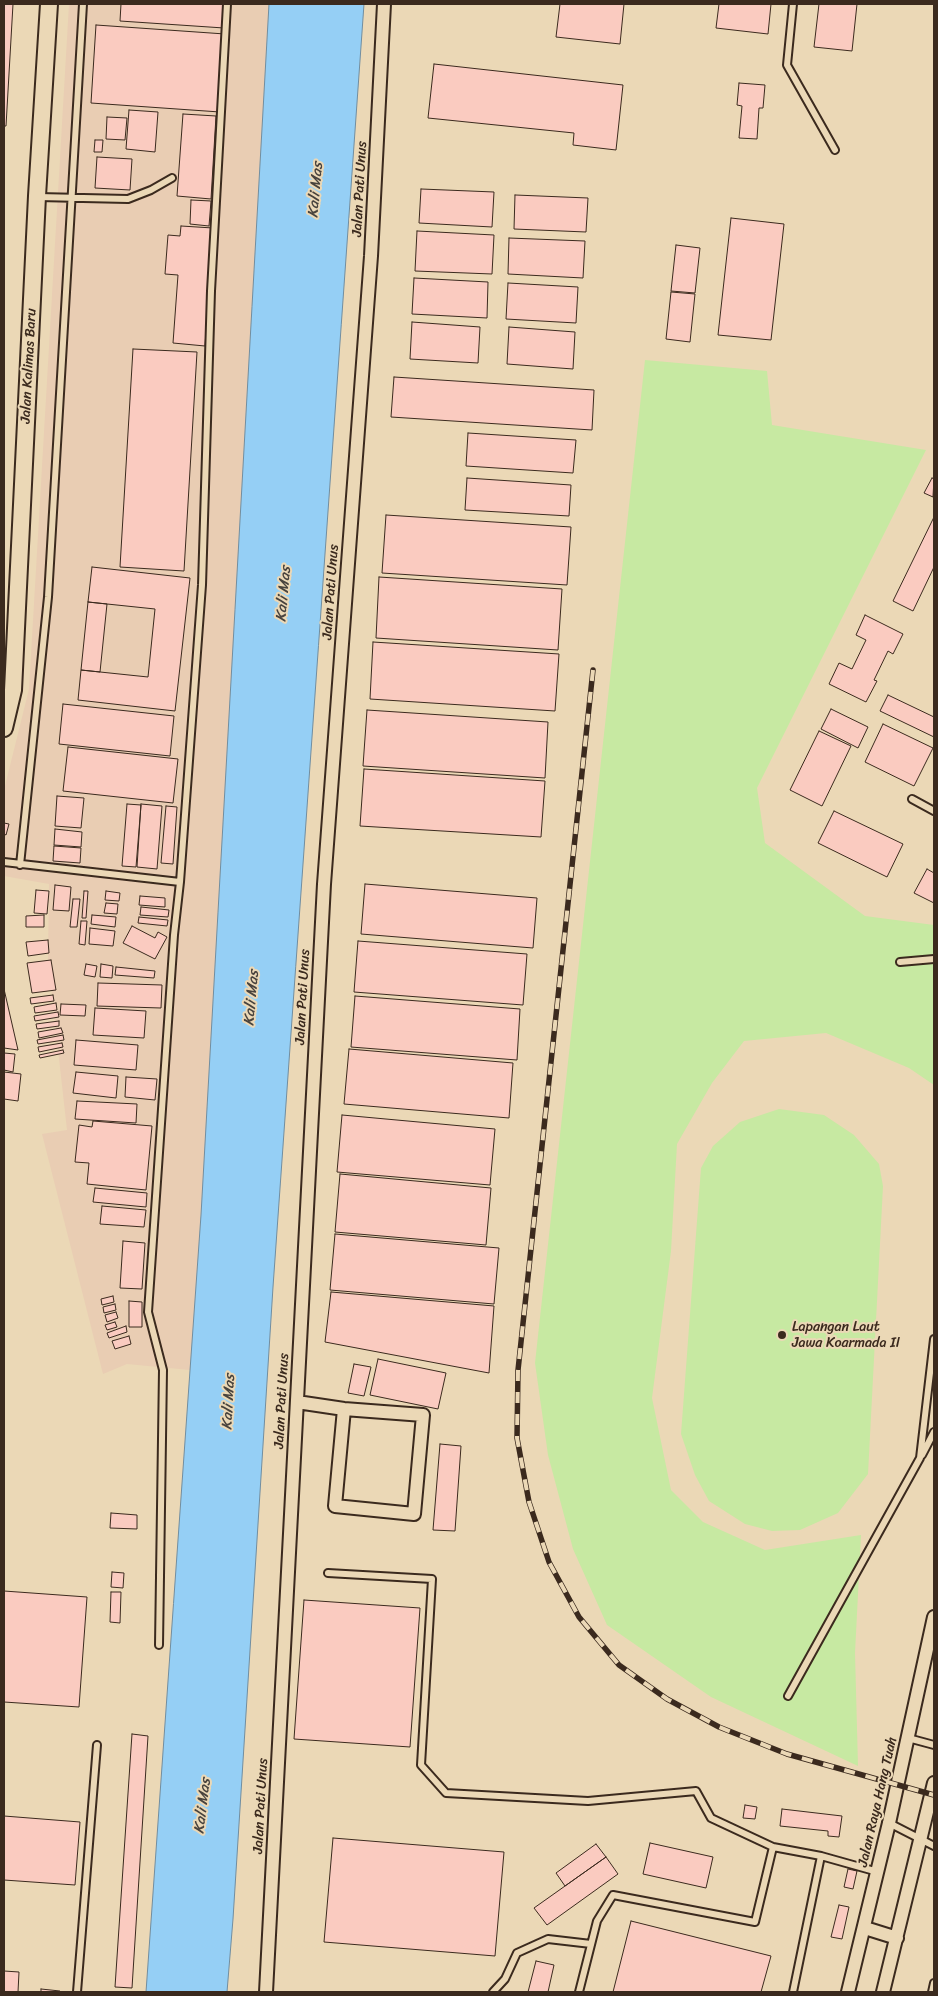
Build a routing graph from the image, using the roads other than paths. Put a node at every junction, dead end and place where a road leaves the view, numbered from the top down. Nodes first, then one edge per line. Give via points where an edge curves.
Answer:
1 (49, 4) edge
2 (83, 4) edge
3 (227, 4) edge
4 (384, 4) edge
5 (794, 4) edge
6 (835, 150) dead end
7 (172, 178) dead end
8 (37, 196) junction
9 (72, 198) junction
10 (4, 728) edge
11 (912, 799) dead end
12 (934, 811) edge
13 (4, 862) edge
14 (20, 865) junction
15 (180, 882) junction
16 (934, 959) edge
17 (900, 962) dead end
18 (934, 1339) edge
19 (297, 1402) junction
20 (344, 1410) junction
21 (934, 1432) edge
22 (920, 1458) junction
23 (328, 1573) dead end
24 (934, 1618) edge
25 (159, 1645) dead end
26 (788, 1696) dead end
27 (908, 1738) junction
28 (97, 1745) dead end
29 (934, 1745) edge
30 (934, 1783) edge
31 (889, 1823) junction
32 (921, 1840) junction
33 (934, 1846) edge
34 (773, 1847) junction
35 (821, 1856) junction
36 (878, 1872) junction
37 (865, 1928) junction
38 (897, 1938) junction
39 (591, 1944) junction
40 (934, 1983) edge
41 (77, 1992) edge
42 (266, 1992) edge
43 (493, 1992) edge
44 (579, 1992) edge
45 (793, 1992) edge
46 (848, 1992) edge
47 (883, 1992) edge
48 (932, 1992) edge

1 - 8 street, Jalan Kalimas Baru
2 - 9 lane
3 - 15 lane via 210,291 202,585
4 - 19 street, Jalan Pati Unus via 371,256 324,884
5 - 6 lane via 787,65
7 - 9 lane via 128,198
8 - 9 lane
8 - 10 street, Jalan Kalimas Baru via 13,690
9 - 14 lane via 48,597
11 - 12 lane
13 - 14 lane
14 - 15 lane
15 - 25 lane via 148,1312 163,1370
16 - 17 lane
18 - 22 lane
19 - 20 street
19 - 42 street, Jalan Pati Unus
20 - 20 street via 335,1506 414,1514 423,1416
21 - 22 lane
22 - 26 lane
23 - 34 lane via 432,1579 421,1765 446,1793 588,1801 696,1792 711,1818
24 - 27 street, Jalan Raya Hang Tuah
27 - 29 lane
27 - 31 street, Jalan Raya Hang Tuah
28 - 41 lane
30 - 32 street
31 - 32 lane
31 - 36 street, Jalan Raya Hang Tuah
32 - 33 lane
32 - 38 street
34 - 35 lane
34 - 39 lane via 755,1922 613,1895 597,1921
35 - 36 lane
35 - 45 lane
36 - 37 street, Jalan Raya Hang Tuah
37 - 38 street
37 - 46 street, Jalan Raya Hang Tuah
38 - 47 street
39 - 43 lane via 548,1939 517,1953 505,1979
39 - 44 lane
40 - 48 lane

